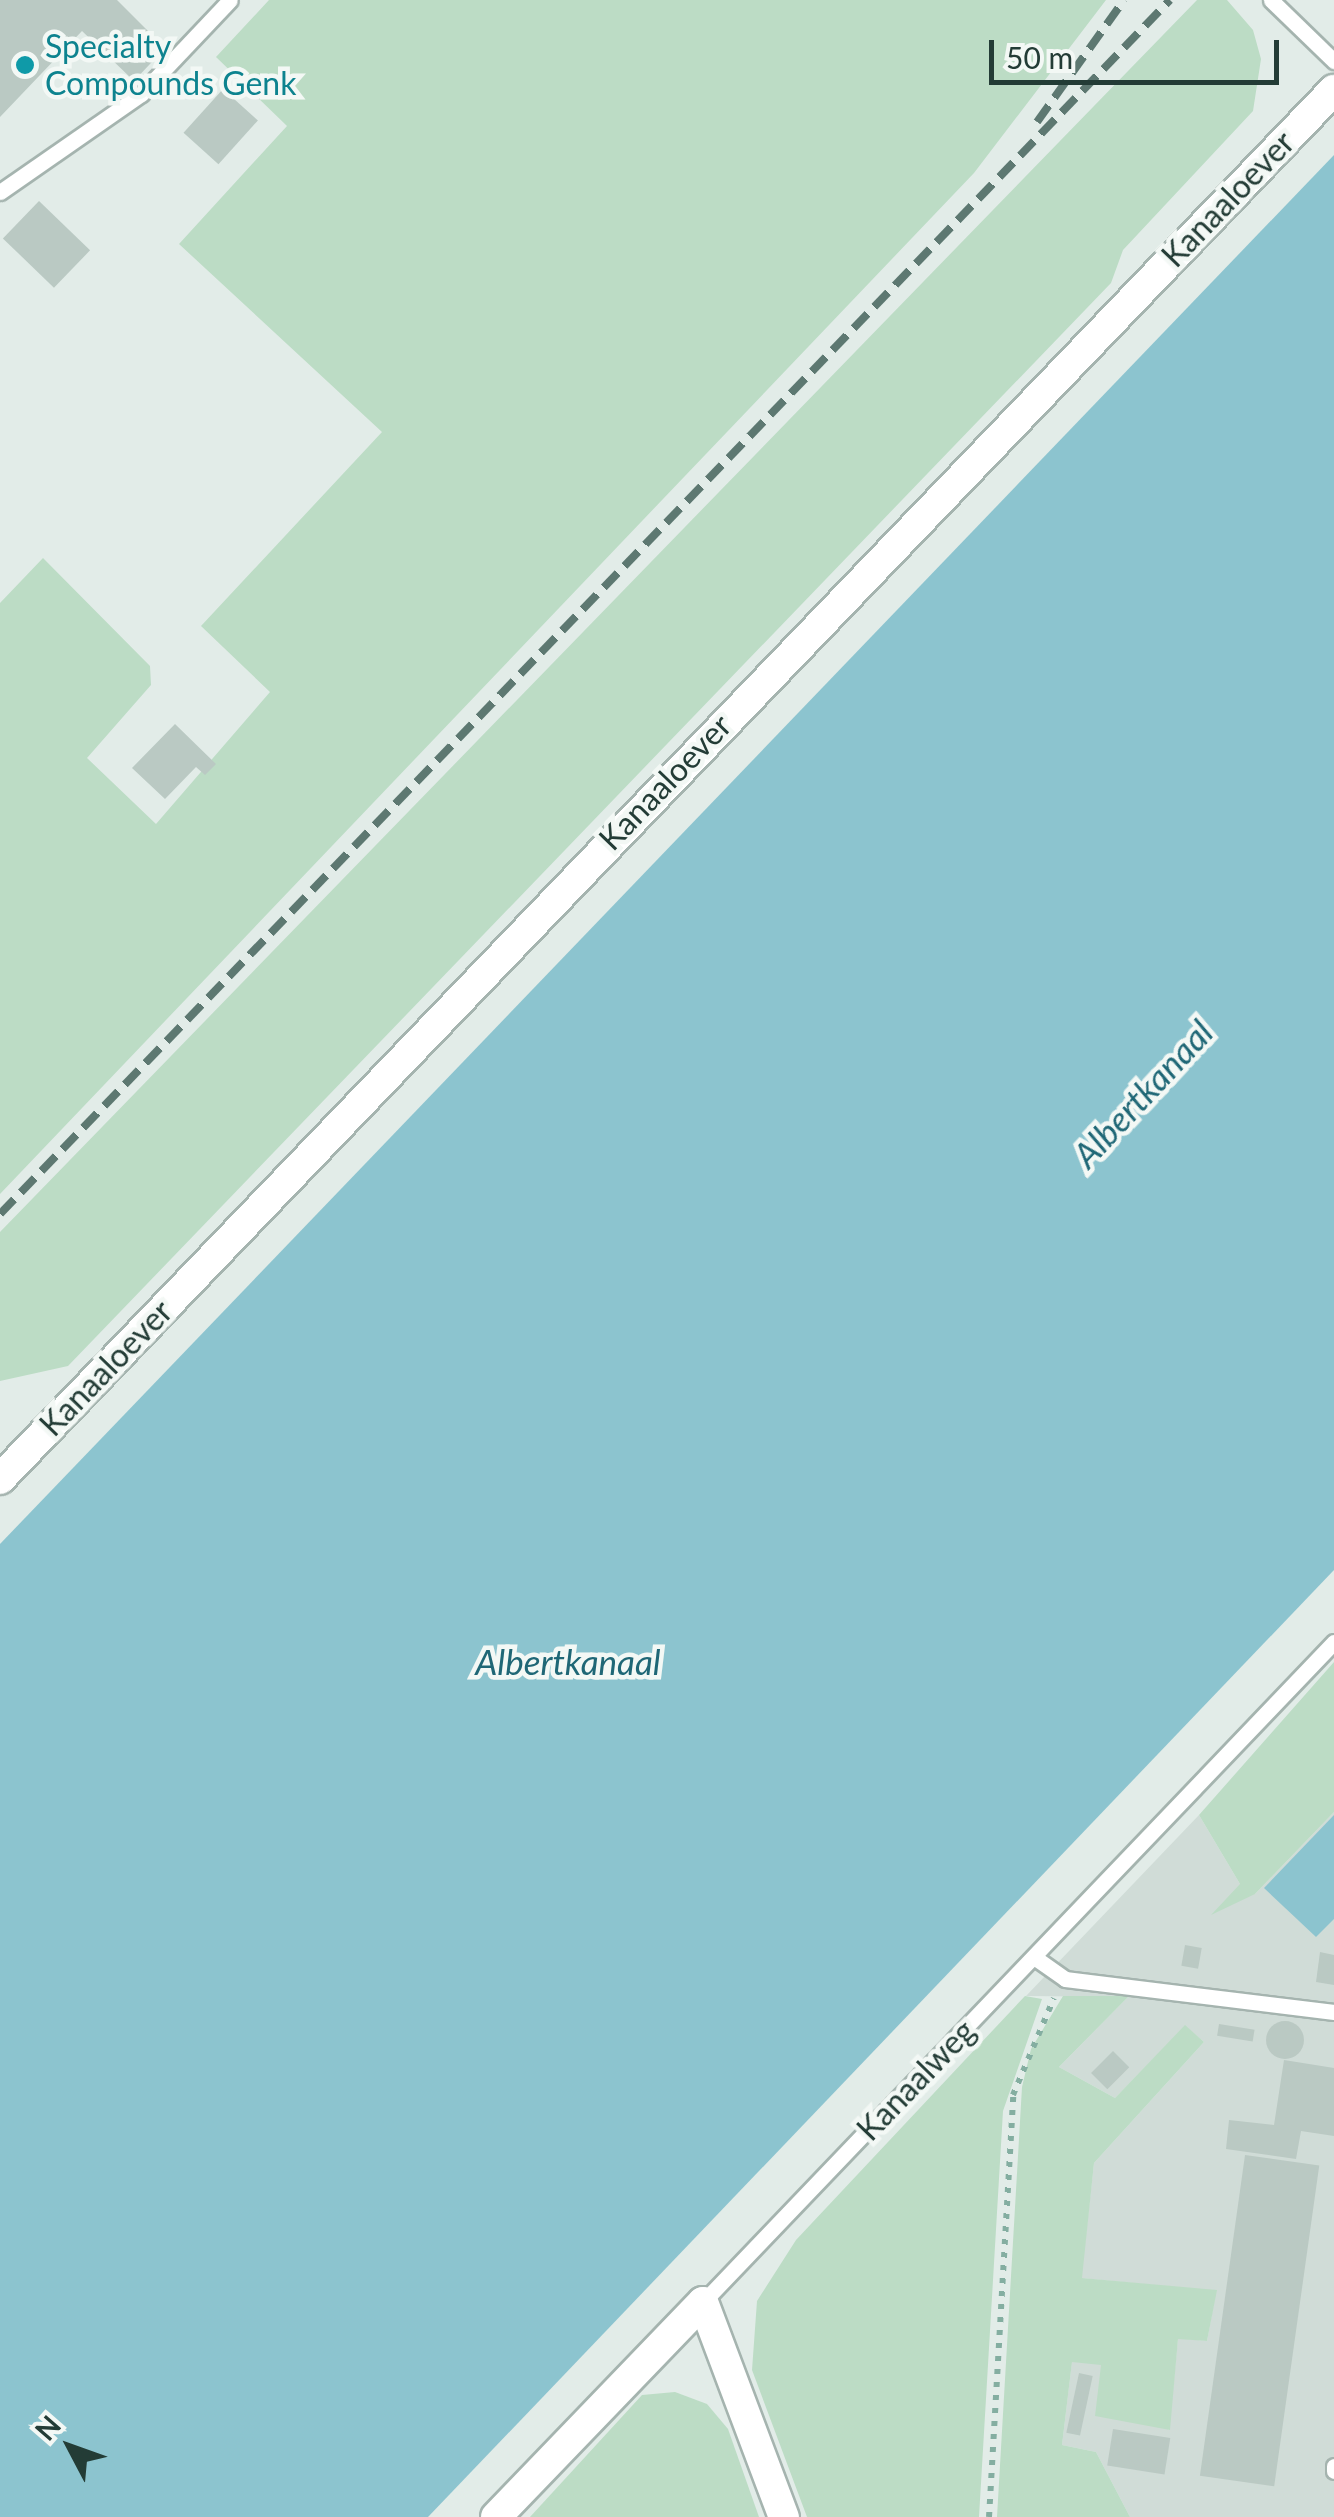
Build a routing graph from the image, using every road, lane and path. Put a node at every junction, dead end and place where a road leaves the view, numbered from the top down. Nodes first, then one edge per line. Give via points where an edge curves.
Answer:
1 (230, 0) edge
2 (1270, 0) edge
3 (1334, 61) edge
4 (1334, 90) edge
5 (0, 192) edge
6 (3, 1469) edge
7 (1334, 1642) edge
8 (1034, 1957) junction
9 (1065, 1978) junction
10 (1334, 2012) edge
11 (703, 2302) junction
12 (496, 2517) edge
13 (784, 2517) edge
14 (989, 2517) edge

1 - 5 lane via 141,94
2 - 3 lane
4 - 6 street, Kanaaloever
7 - 8 lane, Kanaalweg
8 - 9 lane
8 - 11 lane, Kanaalweg
9 - 10 lane
9 - 14 path, Kanaalweg via 1027,2045 1013,2095
11 - 12 street, Kanaalweg
11 - 13 street

